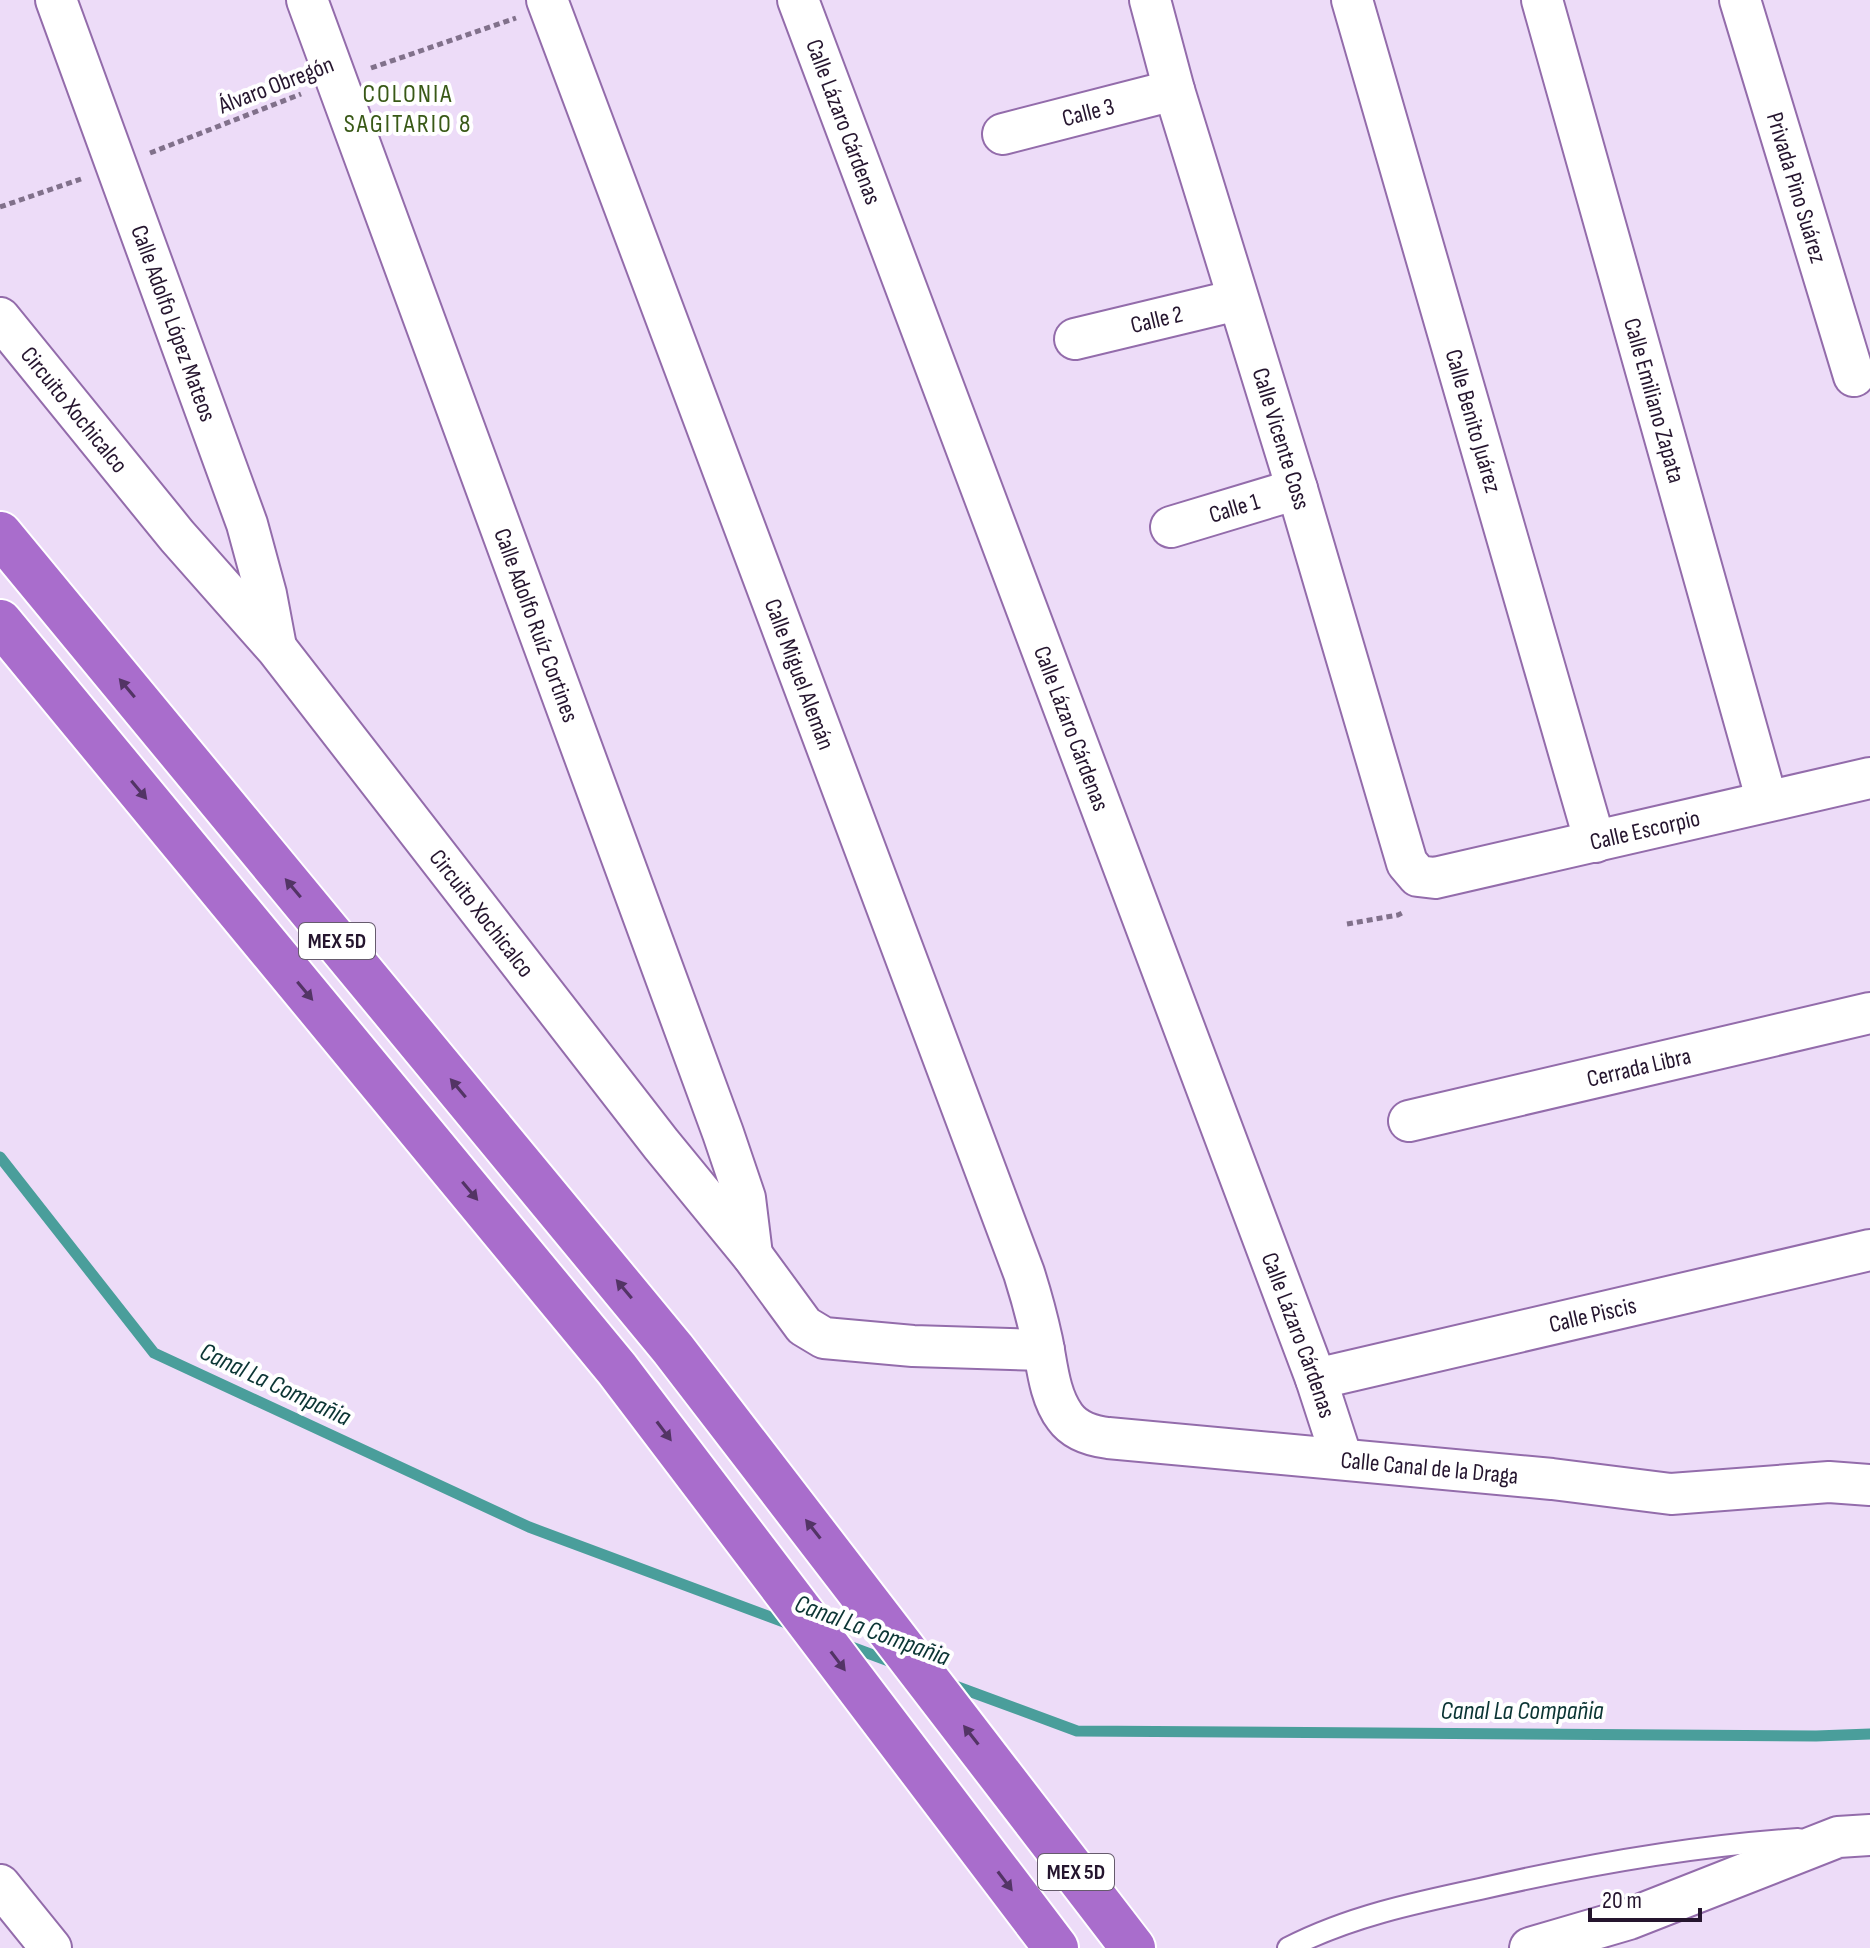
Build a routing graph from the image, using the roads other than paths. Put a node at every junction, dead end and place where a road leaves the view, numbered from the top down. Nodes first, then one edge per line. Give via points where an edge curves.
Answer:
1 (56, 0) edge
2 (307, 0) edge
3 (798, 0) edge
4 (1150, 0) edge
5 (1352, 0) edge
6 (1542, 0) edge
7 (1740, 0) edge
8 (548, 3) edge
9 (1174, 90) junction
10 (1003, 134) dead end
11 (1237, 300) junction
12 (0, 318) edge
13 (1075, 339) dead end
14 (1854, 376) dead end
15 (1297, 489) junction
16 (1171, 527) dead end
17 (0, 534) edge
18 (0, 622) edge
19 (277, 649) junction
20 (1870, 778) edge
21 (1767, 801) junction
22 (1595, 842) junction
23 (1418, 876) joint
24 (1870, 1013) edge
25 (1409, 1121) dead end
26 (1870, 1250) edge
27 (752, 1255) junction
28 (1044, 1350) junction
29 (1316, 1379) junction
30 (1342, 1459) junction
31 (1870, 1485) edge
32 (1854, 1836) edge
33 (0, 1885) edge
34 (51, 1948) edge
35 (1056, 1948) edge
36 (1133, 1948) edge
37 (1288, 1948) edge
38 (1530, 1948) edge

1 - 19 street, Calle Adolfo López Mateos via 247,524
2 - 27 street, Calle Adolfo Ruíz Cortines via 723,1133 745,1198
3 - 29 street, Calle Lázaro Cárdenas
4 - 9 street, Calle Vicente Coss
5 - 22 street, Calle Benito Juárez
6 - 21 street, Calle Emiliano Zapata
7 - 14 street, Privada Pino Suárez
8 - 28 street, Calle Miguel Alemán via 1024,1273
9 - 10 street, Calle 3
9 - 11 street, Calle Vicente Coss
11 - 13 street, Calle 2
11 - 15 street, Calle Vicente Coss
12 - 19 street, Circuito Xochicalco via 177,536
15 - 16 street, Calle 1
15 - 23 street, Calle Vicente Coss via 1407,863
36 -> 17 highway, MEX 5D via 673,1349
18 -> 35 highway, MEX 5D via 617,1369
19 - 27 street, Circuito Xochicalco
20 - 21 street, Calle Escorpio
21 - 22 street, Calle Escorpio
22 - 23 street, Calle Escorpio via 1435,878
24 - 25 street, Cerrada Libra
26 - 29 street, Calle Piscis
27 - 28 street, Circuito Xochicalco via 804,1326 824,1338
28 - 30 street, Calle Canal de la Draga via 1065,1417 1095,1436
29 - 30 street, Calle Lázaro Cárdenas
30 - 31 street, Calle Canal de la Draga via 1671,1494 1829,1482
32 - 37 lane via 1605,1862 1389,1910
32 - 38 street via 1629,1919
33 - 34 street

